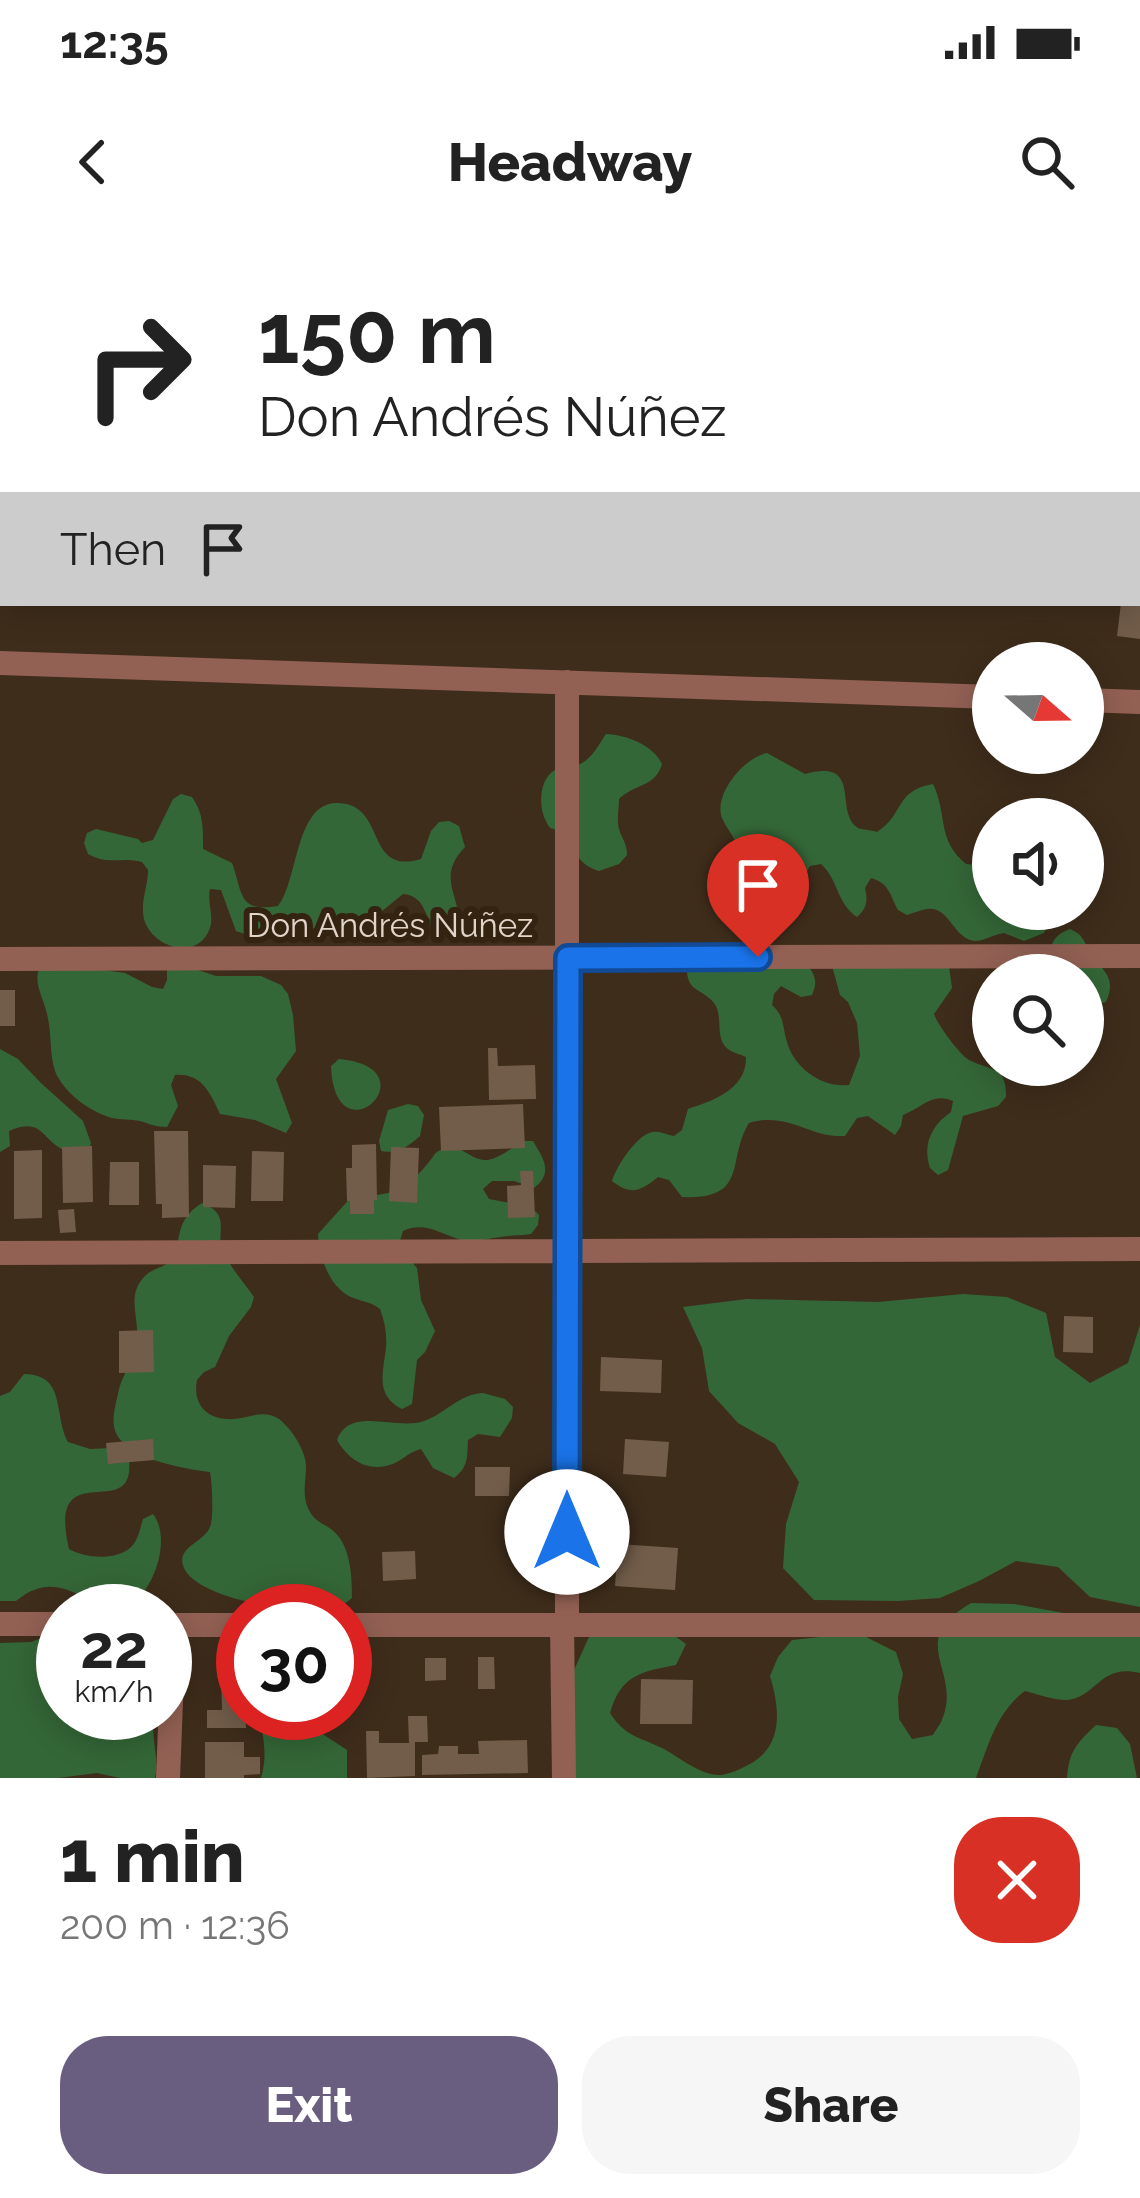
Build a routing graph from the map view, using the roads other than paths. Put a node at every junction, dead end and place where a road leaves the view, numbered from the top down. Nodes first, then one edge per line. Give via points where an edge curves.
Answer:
1 (0, 663) edge
2 (568, 682) junction
3 (972, 696) edge
4 (1104, 701) edge
5 (1140, 702) edge
6 (1140, 956) edge
7 (568, 958) junction
8 (0, 959) edge
9 (1140, 1250) edge
10 (568, 1251) junction
11 (0, 1253) edge
12 (0, 1624) edge
13 (36, 1624) edge
14 (372, 1624) edge
15 (565, 1625) junction
16 (1140, 1625) edge
17 (168, 1740) edge
18 (168, 1778) edge
19 (564, 1778) edge

1 - 2 street
2 - 3 street
2 - 7 street
4 - 5 street
6 - 7 street, Don Andrés Núñez
7 - 8 street, Don Andrés Núñez
7 - 10 street
9 - 10 street
10 - 11 street
10 - 15 street
12 - 13 street
14 - 15 street
15 - 16 street
15 - 19 street
17 - 18 street

